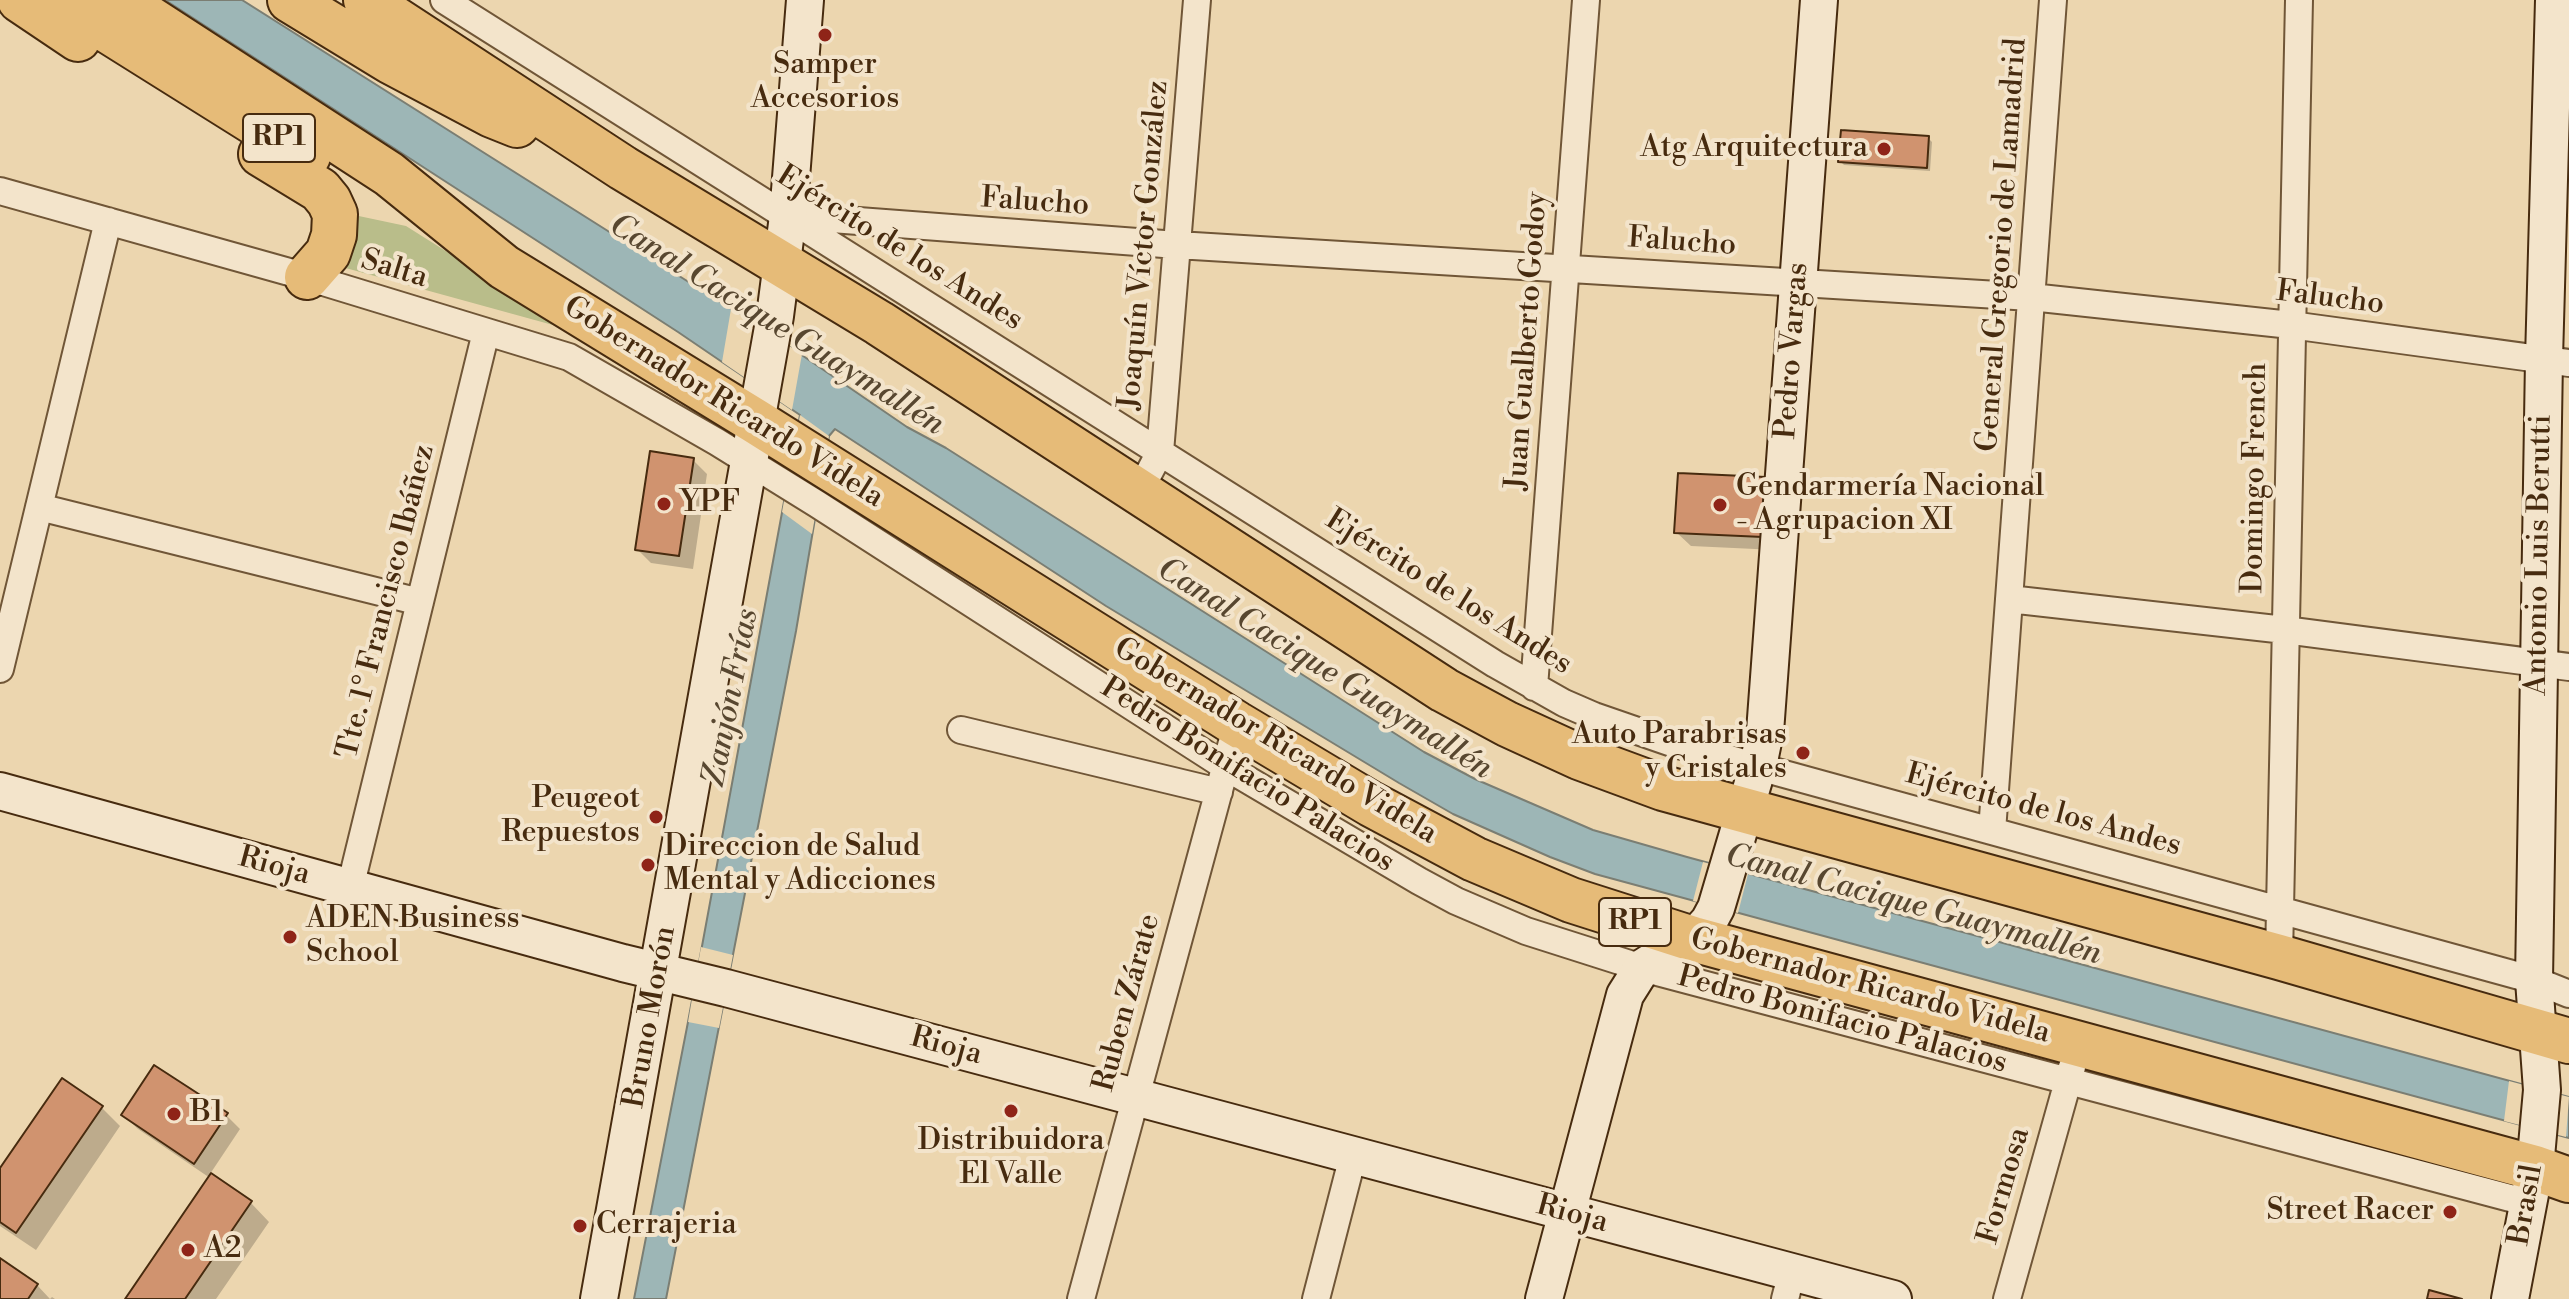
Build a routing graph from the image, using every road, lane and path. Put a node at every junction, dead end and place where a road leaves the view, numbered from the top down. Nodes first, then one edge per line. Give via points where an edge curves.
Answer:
1 (20, 0) edge
2 (59, 0) edge
3 (121, 0) edge
4 (290, 0) edge
5 (444, 0) edge
6 (805, 0) edge
7 (1197, 0) edge
8 (1586, 0) edge
9 (1819, 0) edge
10 (2053, 0) edge
11 (2299, 0) edge
12 (2554, 0) edge
13 (389, 6) edge
14 (623, 168) junction
15 (0, 191) edge
16 (788, 216) junction
17 (108, 221) junction
18 (1177, 245) junction
19 (783, 265) junction
20 (504, 267) junction
21 (1566, 268) junction
22 (307, 277) junction
23 (1798, 282) junction
24 (2031, 297) junction
25 (2291, 325) junction
26 (486, 332) junction
27 (2556, 361) edge
28 (761, 392) junction
29 (1160, 452) junction
30 (805, 475) junction
31 (1140, 490) junction
32 (39, 507) junction
33 (2009, 599) junction
34 (420, 602) junction
35 (2285, 630) junction
36 (2554, 665) edge
37 (0, 669) edge
38 (1534, 687) junction
39 (1237, 724) junction
40 (961, 730) dead end
41 (1758, 766) junction
42 (1222, 779) junction
43 (0, 791) edge
44 (1745, 811) junction
45 (1992, 831) junction
46 (350, 888) junction
47 (1715, 901) junction
48 (2280, 909) junction
49 (2279, 957) junction
50 (1642, 968) junction
51 (659, 972) junction
52 (2534, 980) junction
53 (2569, 994) edge
54 (2553, 1036) edge
55 (2073, 1063) junction
56 (1136, 1098) junction
57 (2542, 1147) edge
58 (1353, 1156) junction
59 (1567, 1214) junction
60 (1788, 1286) edge
61 (599, 1299) edge
62 (1081, 1299) edge
63 (1316, 1299) edge
64 (1544, 1299) edge
65 (1893, 1299) edge
66 (2007, 1299) edge
67 (2510, 1299) edge

1 - 22 highway via 320,190 335,214 334,235 328,253
2 - 20 highway, RP1 via 419,225
3 - 20 highway, Gobernador Ricardo Videla / RP1 via 389,174
4 - 14 highway via 492,115
5 - 16 street, Ejército de los Andes
6 - 16 street, Bruno Morón
7 - 18 street, Joaquín Víctor González
8 - 21 street, Juan Gualberto Godoy
9 - 23 street, Pedro Vargas
10 - 24 street, General Gregorio de Lamadrid
11 - 25 street, Domingo French
12 - 27 street, Antonio Luis Berutti
13 - 14 highway
14 - 19 highway
15 - 17 street, Salta
16 - 18 street, Falucho
16 - 19 street, Bruno Morón
16 - 29 street, Ejército de los Andes
17 - 22 street, Salta
17 - 32 street
18 - 21 street, Falucho
18 - 29 street, Joaquín Víctor González
19 - 28 street, Bruno Morón
19 - 31 highway
20 - 28 highway, Gobernador Ricardo Videla / RP1
21 - 23 street, Falucho
21 - 38 street, Juan Gualberto Godoy
22 - 26 street, Salta
23 - 24 street, Falucho
23 - 41 street, Pedro Vargas via 1765,732
24 - 25 street, Falucho
24 - 33 street, General Gregorio de Lamadrid
25 - 27 street, Falucho
25 - 35 street, Domingo French
26 - 28 street, Salta via 569,357
26 - 34 street, Tte. 1° Francisco Ibáñez
27 - 36 street, Antonio Luis Berutti
28 - 30 highway, Gobernador Ricardo Videla / RP1
28 - 51 street, Bruno Morón
29 - 31 street, Joaquín Víctor González
29 - 38 street, Ejército de los Andes
30 - 39 highway, Gobernador Ricardo Videla / RP1
30 - 42 street, Pedro Bonifacio Palacios
31 - 44 highway via 1444,690 1507,724 1635,778
32 - 34 street
32 - 37 street
33 - 35 street
33 - 45 street, General Gregorio de Lamadrid
34 - 46 street, Tte. 1° Francisco Ibáñez
35 - 36 street
35 - 48 street, Domingo French
36 - 52 street, Antonio Luis Berutti
38 - 41 street, Ejército de los Andes via 1594,716
39 - 42 street, Ruben Zárate
39 - 47 highway, Gobernador Ricardo Videla / RP1 via 1474,859 1586,906
40 - 42 street
41 - 44 street, Pedro Vargas
41 - 45 street, Ejército de los Andes
42 - 50 street, Pedro Bonifacio Palacios via 1456,901 1526,931
42 - 56 street, Ruben Zárate
43 - 46 street, Rioja
44 - 47 street, Pedro Vargas
44 - 49 highway
45 - 48 street, Ejército de los Andes
46 - 51 street, Rioja
47 - 50 street via 1686,940
47 - 55 highway, Gobernador Ricardo Videla / RP1
48 - 49 street, Domingo French
48 - 52 street, Ejército de los Andes
49 - 54 highway
50 - 55 street, Pedro Bonifacio Palacios
50 - 59 street via 1625,995
51 - 56 street, Rioja
51 - 61 street, Bruno Morón
52 - 53 street, Ejército de los Andes
52 - 54 street, Antonio Luis Berutti
54 - 57 street, Antonio Luis Berutti
55 - 57 highway, Gobernador Ricardo Videla / RP1
55 - 66 street, Formosa
56 - 58 street, Rioja
56 - 62 street, Ruben Zárate
57 - 67 street, Brasil
58 - 59 street, Rioja
58 - 63 street
59 - 60 street, Rioja
59 - 64 street
60 - 65 street, Rioja

